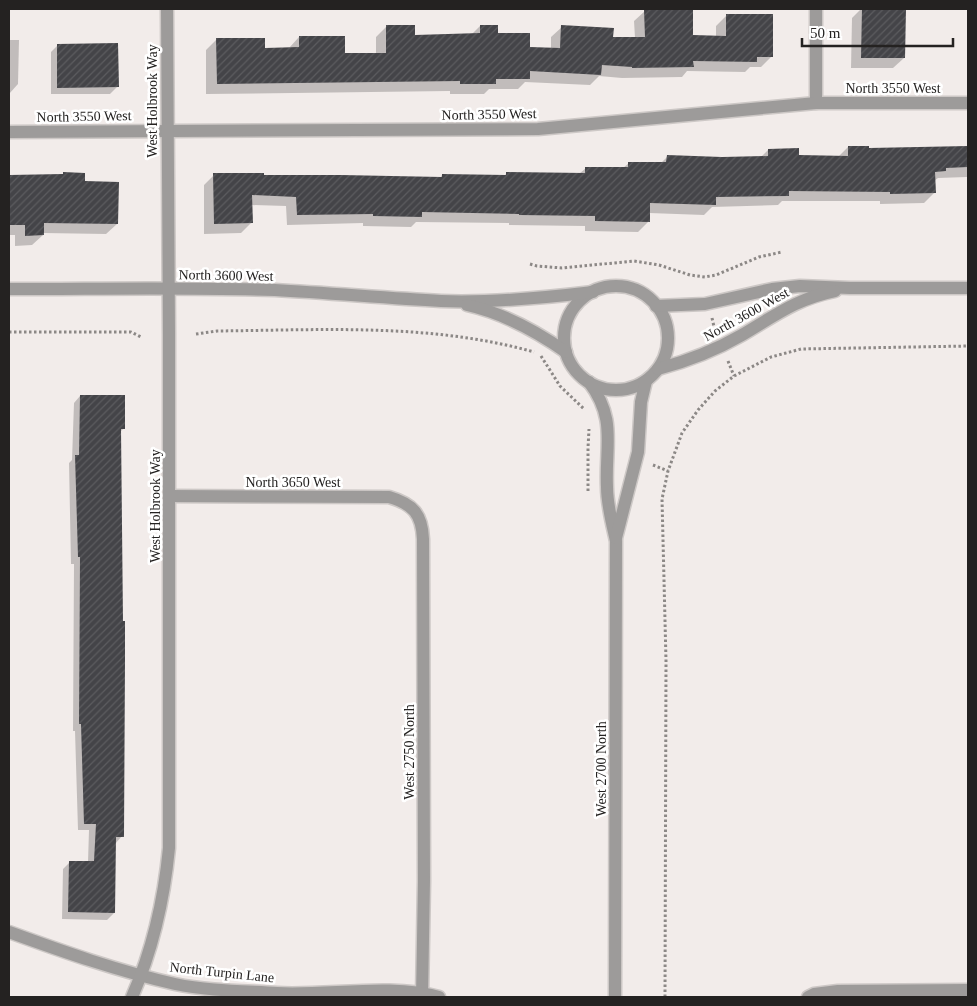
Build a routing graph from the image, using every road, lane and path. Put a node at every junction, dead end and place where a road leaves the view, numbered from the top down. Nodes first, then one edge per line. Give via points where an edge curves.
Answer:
1 (166, 9) edge
2 (816, 9) edge
3 (816, 103) junction
4 (968, 103) edge
5 (167, 131) junction
6 (9, 132) edge
7 (782, 252) dead end
8 (530, 264) dead end
9 (850, 288) junction
10 (968, 288) edge
11 (9, 289) edge
12 (169, 289) junction
13 (593, 292) junction
14 (442, 301) junction
15 (656, 306) junction
16 (712, 316) dead end
17 (9, 332) edge
18 (196, 334) dead end
19 (141, 337) dead end
20 (716, 337) dead end
21 (968, 346) edge
22 (566, 352) junction
23 (728, 361) dead end
24 (658, 369) junction
25 (734, 376) junction
26 (646, 381) junction
27 (589, 382) junction
28 (586, 411) dead end
29 (590, 426) dead end
30 (653, 466) dead end
31 (668, 471) junction
32 (588, 491) dead end
33 (170, 496) junction
34 (414, 510) joint
35 (616, 541) junction
36 (9, 932) edge
37 (142, 975) junction
38 (968, 990) edge
39 (422, 995) edge
40 (132, 997) edge
41 (439, 997) edge
42 (615, 997) edge
43 (665, 997) edge
44 (808, 997) edge

1 - 5 street, West Holbrook Way
2 - 3 street
3 - 4 street, North 3550 West
3 - 5 street, North 3550 West via 538,129
5 - 6 street, North 3550 West
5 - 12 street, West Holbrook Way
7 - 8 path via 705,277 634,261 562,268
9 - 10 street, North 3600 West
9 - 15 street, North 3600 West via 800,286 763,290 705,304
9 - 24 street, North 3600 West via 800,301 719,347
11 - 12 street, North 3600 West
12 - 14 street, North 3600 West via 321,292
12 - 33 street, West Holbrook Way
13 - 14 street, North 3600 West via 521,300
13 - 15 street via 610,287 627,288 643,294
13 - 22 street via 578,303 569,317 564,334
14 - 22 street, North 3600 West via 497,314 523,325
15 - 24 street via 664,321 667,338 665,354
16 - 20 path
17 - 19 path via 131,332
18 - 28 path via 359,330 474,338 540,354 560,386
21 - 25 path via 801,348 771,357
22 - 27 street via 576,372
23 - 25 path
24 - 26 street
25 - 31 path via 698,410 682,433
26 - 27 street via 620,390 604,389
26 - 35 street, West 2700 North via 638,452
27 - 35 street, West 2700 North via 608,419 607,489
29 - 32 path
30 - 31 path
31 - 43 path via 662,499 666,661
33 - 34 street, North 3650 West via 389,497
33 - 37 street, West Holbrook Way via 169,848 162,906
34 - 39 street, West 2750 North via 423,538
35 - 42 street, West 2700 North
36 - 37 street, North Turpin Lane via 110,968
37 - 39 street, North Turpin Lane via 176,984 245,991 328,993 398,990
37 - 40 street, West Holbrook Way
38 - 44 street via 826,991
39 - 41 street, North Turpin Lane

